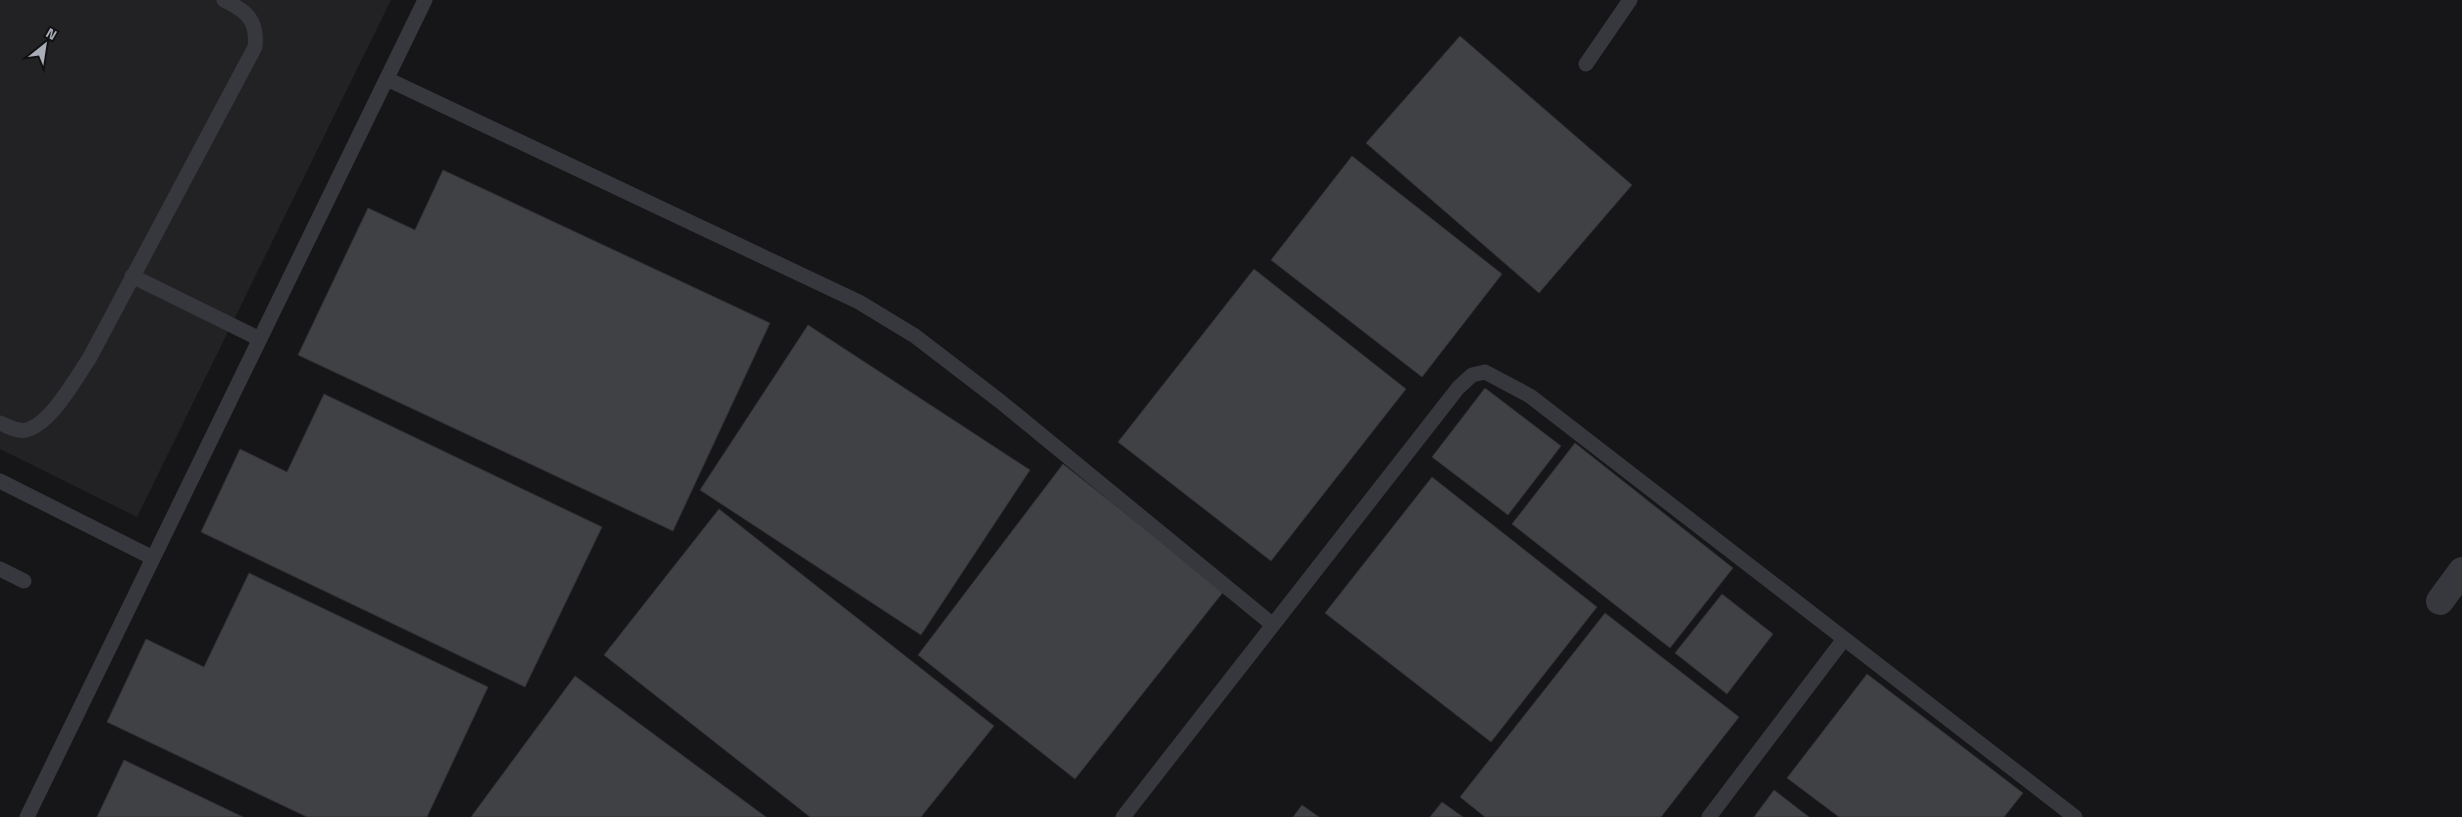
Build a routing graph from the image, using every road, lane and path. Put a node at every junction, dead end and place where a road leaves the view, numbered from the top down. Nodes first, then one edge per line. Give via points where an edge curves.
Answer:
1 (224, 0) edge
2 (425, 0) edge
3 (1630, 0) edge
4 (1586, 64) dead end
5 (386, 79) junction
6 (132, 276) junction
7 (260, 339) junction
8 (0, 423) edge
9 (0, 481) edge
10 (153, 558) junction
11 (0, 569) edge
12 (2462, 571) edge
13 (24, 581) dead end
14 (2440, 601) dead end
15 (1273, 625) junction
16 (1844, 639) junction
17 (27, 817) edge
18 (1123, 817) edge
19 (1709, 817) edge
20 (2075, 817) edge

1 - 6 lane via 248,16 256,31 255,47
2 - 5 lane
3 - 4 lane
5 - 7 lane
5 - 15 lane via 859,302 907,331 1001,402
6 - 7 lane
6 - 8 lane via 89,359 42,422 25,430
7 - 10 lane
9 - 10 lane
10 - 17 lane
11 - 13 lane
12 - 14 street
15 - 16 lane via 1458,388 1472,375 1484,372 1530,396
15 - 18 lane
16 - 19 lane
16 - 20 lane

